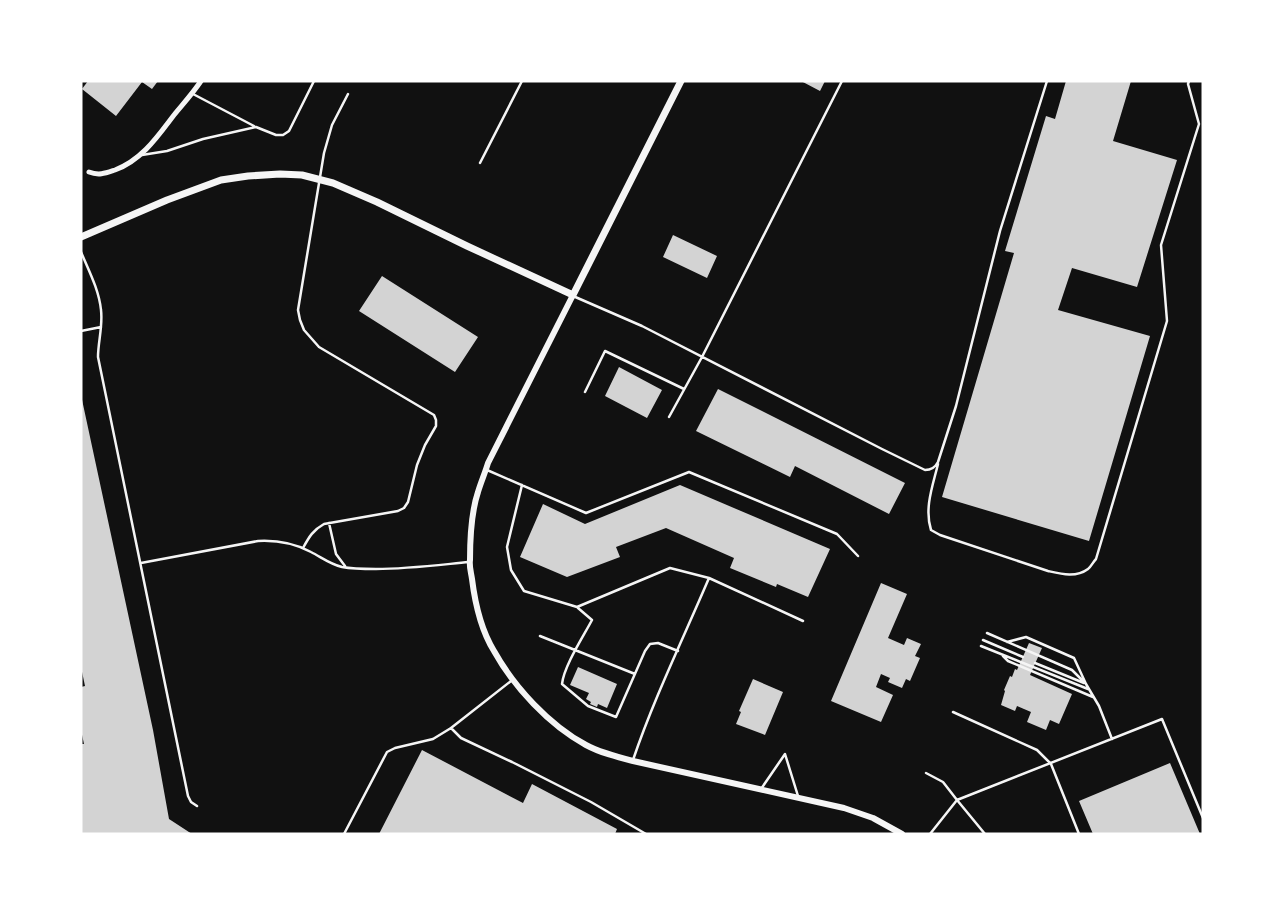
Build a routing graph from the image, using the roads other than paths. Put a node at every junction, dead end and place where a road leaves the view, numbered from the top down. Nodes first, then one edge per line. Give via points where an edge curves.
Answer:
1 (201, 81) edge
2 (314, 81) edge
3 (522, 81) edge
4 (682, 81) edge
5 (842, 81) edge
6 (1047, 81) edge
7 (1189, 81) edge
8 (192, 94) junction
9 (348, 94) dead end
10 (256, 127) junction
11 (141, 155) junction
12 (480, 162) dead end
13 (89, 172) dead end
14 (320, 180) junction
15 (81, 237) edge
16 (81, 252) edge
17 (573, 295) junction
18 (101, 327) junction
19 (81, 331) edge
20 (702, 357) junction
21 (684, 389) junction
22 (584, 392) dead end
23 (669, 418) dead end
24 (938, 462) junction
25 (486, 470) junction
26 (522, 485) junction
27 (329, 524) junction
28 (303, 548) junction
29 (858, 556) dead end
30 (470, 562) junction
31 (141, 563) junction
32 (346, 568) junction
33 (709, 578) junction
34 (577, 608) junction
35 (803, 621) dead end
36 (987, 633) dead end
37 (540, 636) dead end
38 (984, 640) dead end
39 (1007, 642) junction
40 (981, 646) dead end
41 (576, 650) junction
42 (678, 651) junction
43 (1002, 654) junction
44 (1023, 657) dead end
45 (1035, 663) dead end
46 (635, 674) junction
47 (513, 679) junction
48 (1086, 684) junction
49 (1090, 690) junction
50 (1094, 698) junction
51 (953, 712) dead end
52 (451, 728) junction
53 (1112, 739) junction
54 (633, 761) junction
55 (1051, 764) junction
56 (926, 772) dead end
57 (760, 790) junction
58 (798, 798) junction
59 (957, 800) junction
60 (197, 806) dead end
61 (1203, 818) edge
62 (640, 832) edge
63 (344, 834) edge
64 (646, 834) edge
65 (902, 834) edge
66 (930, 834) edge
67 (985, 834) edge
68 (1079, 834) edge

1 - 8 street
2 - 10 lane via 289,131 276,135
3 - 12 lane
4 - 17 main road
5 - 20 lane
6 - 24 lane via 1000,231 953,419
7 - 24 lane via 1198,124 1161,245 1167,321 1096,559 1088,569 1076,574 1063,574 931,530 928,509
8 - 10 lane
8 - 11 street
9 - 14 lane via 328,135
10 - 11 lane
11 - 13 street via 121,168 103,174
14 - 15 main road via 280,174 221,180
14 - 17 main road via 377,202
14 - 27 lane via 298,310 304,330 319,347 434,415 436,420 404,508
16 - 18 lane via 98,292
17 - 20 lane
17 - 25 street
18 - 19 lane
18 - 31 lane via 98,357
20 - 21 lane
20 - 24 lane via 924,470 931,470
21 - 22 lane via 605,351
21 - 23 lane
25 - 26 lane
25 - 30 street via 473,513
26 - 29 lane via 586,512 689,472 837,534
26 - 34 lane via 507,547 511,570 524,591
27 - 28 lane via 316,528
27 - 32 lane via 336,554
28 - 31 lane via 258,541
28 - 32 lane via 325,561
30 - 32 lane via 395,569
30 - 47 street via 483,626
31 - 60 lane via 188,796
33 - 34 lane via 670,568
33 - 35 lane
33 - 42 lane
34 - 41 lane via 592,620
36 - 39 lane
37 - 41 lane
38 - 44 lane
39 - 48 lane via 1072,670
39 - 48 lane via 1026,637 1074,658
40 - 43 lane
41 - 46 lane
41 - 46 lane via 562,684 588,706 616,717
42 - 46 lane via 658,643 650,644
42 - 54 lane
43 - 49 lane
43 - 50 lane via 1008,661
45 - 48 lane
47 - 52 lane
47 - 54 street via 538,708 572,736 603,753
48 - 49 lane
49 - 50 lane
50 - 53 lane
51 - 55 lane via 1037,750
52 - 62 lane via 461,738 582,797
52 - 63 lane via 433,739 387,752
53 - 55 lane
53 - 61 lane via 1162,719
54 - 57 street
55 - 59 lane
55 - 68 lane
56 - 59 lane via 943,782
57 - 58 street
57 - 58 lane via 786,754
58 - 65 street via 873,818
59 - 66 lane
59 - 67 lane
62 - 64 lane

